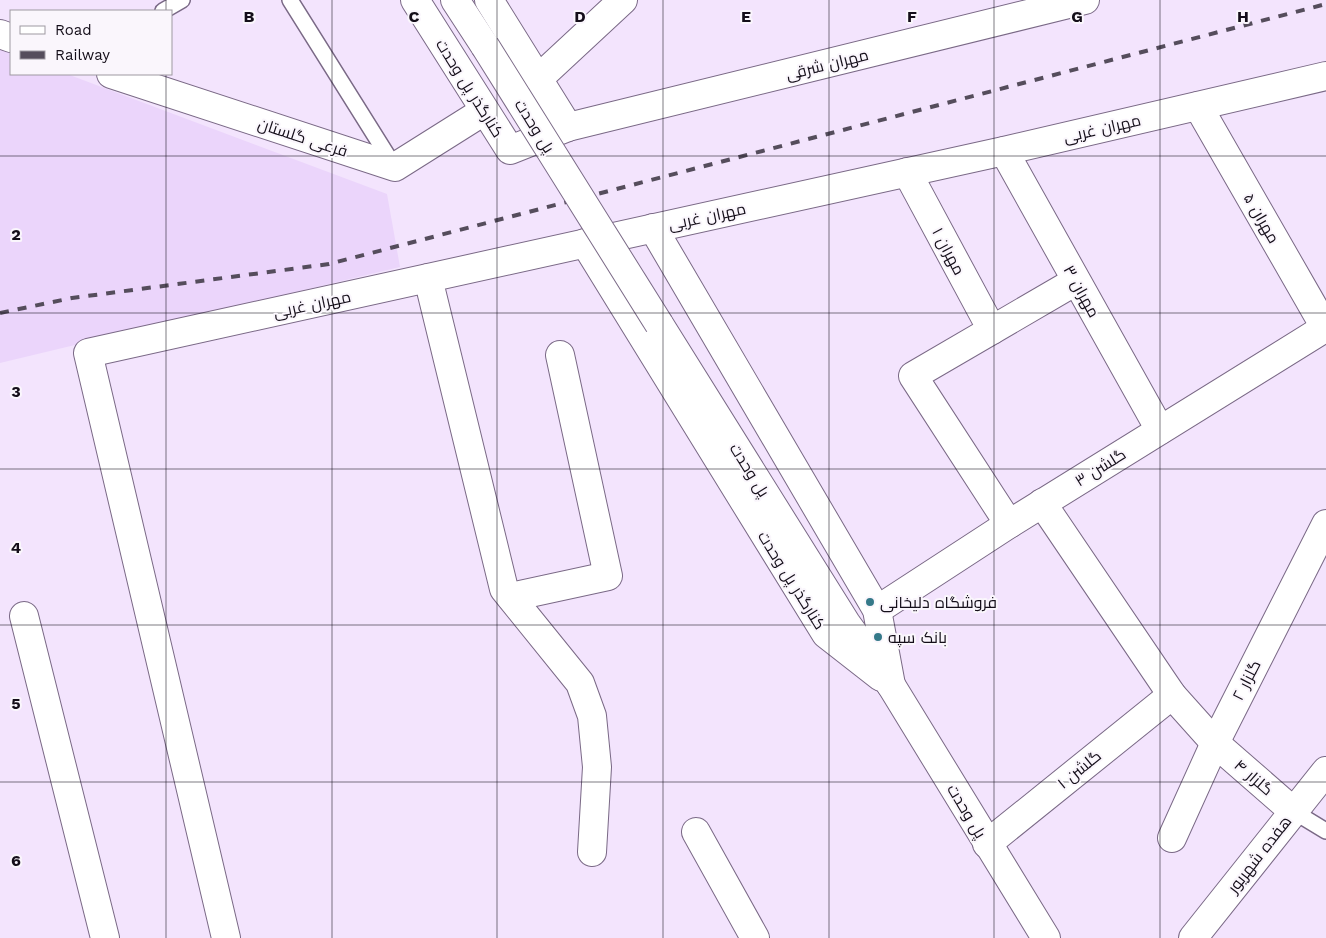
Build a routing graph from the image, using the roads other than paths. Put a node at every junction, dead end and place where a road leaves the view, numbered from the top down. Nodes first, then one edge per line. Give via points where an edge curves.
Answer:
1 (182, 0) edge
2 (290, 0) edge
3 (415, 0) edge
4 (455, 0) edge
5 (489, 0) edge
6 (623, 0) edge
7 (1085, 0) edge
8 (1034, 6) edge
9 (165, 10) edge
10 (114, 75) edge
11 (1326, 76) edge
12 (538, 78) junction
13 (1198, 106) junction
14 (484, 111) junction
15 (568, 127) junction
16 (510, 150) joint
17 (1004, 151) junction
18 (395, 167) junction
19 (907, 172) junction
20 (653, 228) junction
21 (585, 244) junction
22 (428, 278) junction
23 (1076, 281) junction
24 (1326, 329) edge
25 (992, 330) junction
26 (560, 355) dead end
27 (1160, 430) junction
28 (1042, 503) junction
29 (1009, 524) junction
30 (1326, 524) edge
31 (511, 597) junction
32 (877, 610) junction
33 (24, 616) dead end
34 (891, 684) junction
35 (1172, 695) junction
36 (1214, 743) junction
37 (1326, 771) edge
38 (1293, 811) junction
39 (1326, 831) edge
40 (696, 832) dead end
41 (1172, 838) dead end
42 (987, 844) junction
43 (592, 852) dead end
44 (1202, 935) edge
45 (105, 938) edge
46 (226, 938) edge
47 (754, 938) edge
48 (1046, 938) edge

1 - 9 lane
2 - 18 lane
3 - 14 street, کنارگذر پل وحدت
4 - 34 street, پل وحدت, bridge via 846,623
5 - 12 street
6 - 12 street
7 - 8 street, مهران شرقی
8 - 15 street, مهران شرقی
10 - 18 street, فرعی گلستان
11 - 13 street, مهران غربی
12 - 15 street
13 - 17 street, مهران غربی
13 - 24 street, مهران ۵
14 - 16 street, کنارگذر پل وحدت
14 - 18 street
15 - 16 street, مهران شرقی
17 - 19 street, مهران غربی
17 - 23 street, مهران ۳
19 - 20 street, مهران غربی
19 - 25 street, مهران ۱
20 - 21 street, مهران غربی
20 - 32 street
21 - 22 street, مهران غربی
21 - 34 street, کنارگذر پل وحدت via 826,634
22 - 31 street via 504,589
22 - 46 street, مهران غربی via 88,353
23 - 25 street
23 - 27 street, مهران ۳
24 - 27 street, گلشن ۳
25 - 29 street via 913,376
26 - 31 street via 608,576
27 - 28 street, گلشن ۳
28 - 29 street, گلشن ۳
28 - 35 street, گلزار ۴
29 - 32 street, گلشن ۳
30 - 36 street, گلزار ۲
31 - 43 street via 580,683 592,716 597,768
32 - 34 street
33 - 45 street
34 - 42 street, پل وحدت
35 - 36 street, گلزار ۴
35 - 42 street, گلشن ۱
36 - 38 street, گلزار ۴
36 - 41 street, گلزار ۲
37 - 38 street, هفده شهریور
38 - 39 lane
38 - 44 street, هفده شهریور
40 - 47 street
42 - 48 street, پل وحدت

